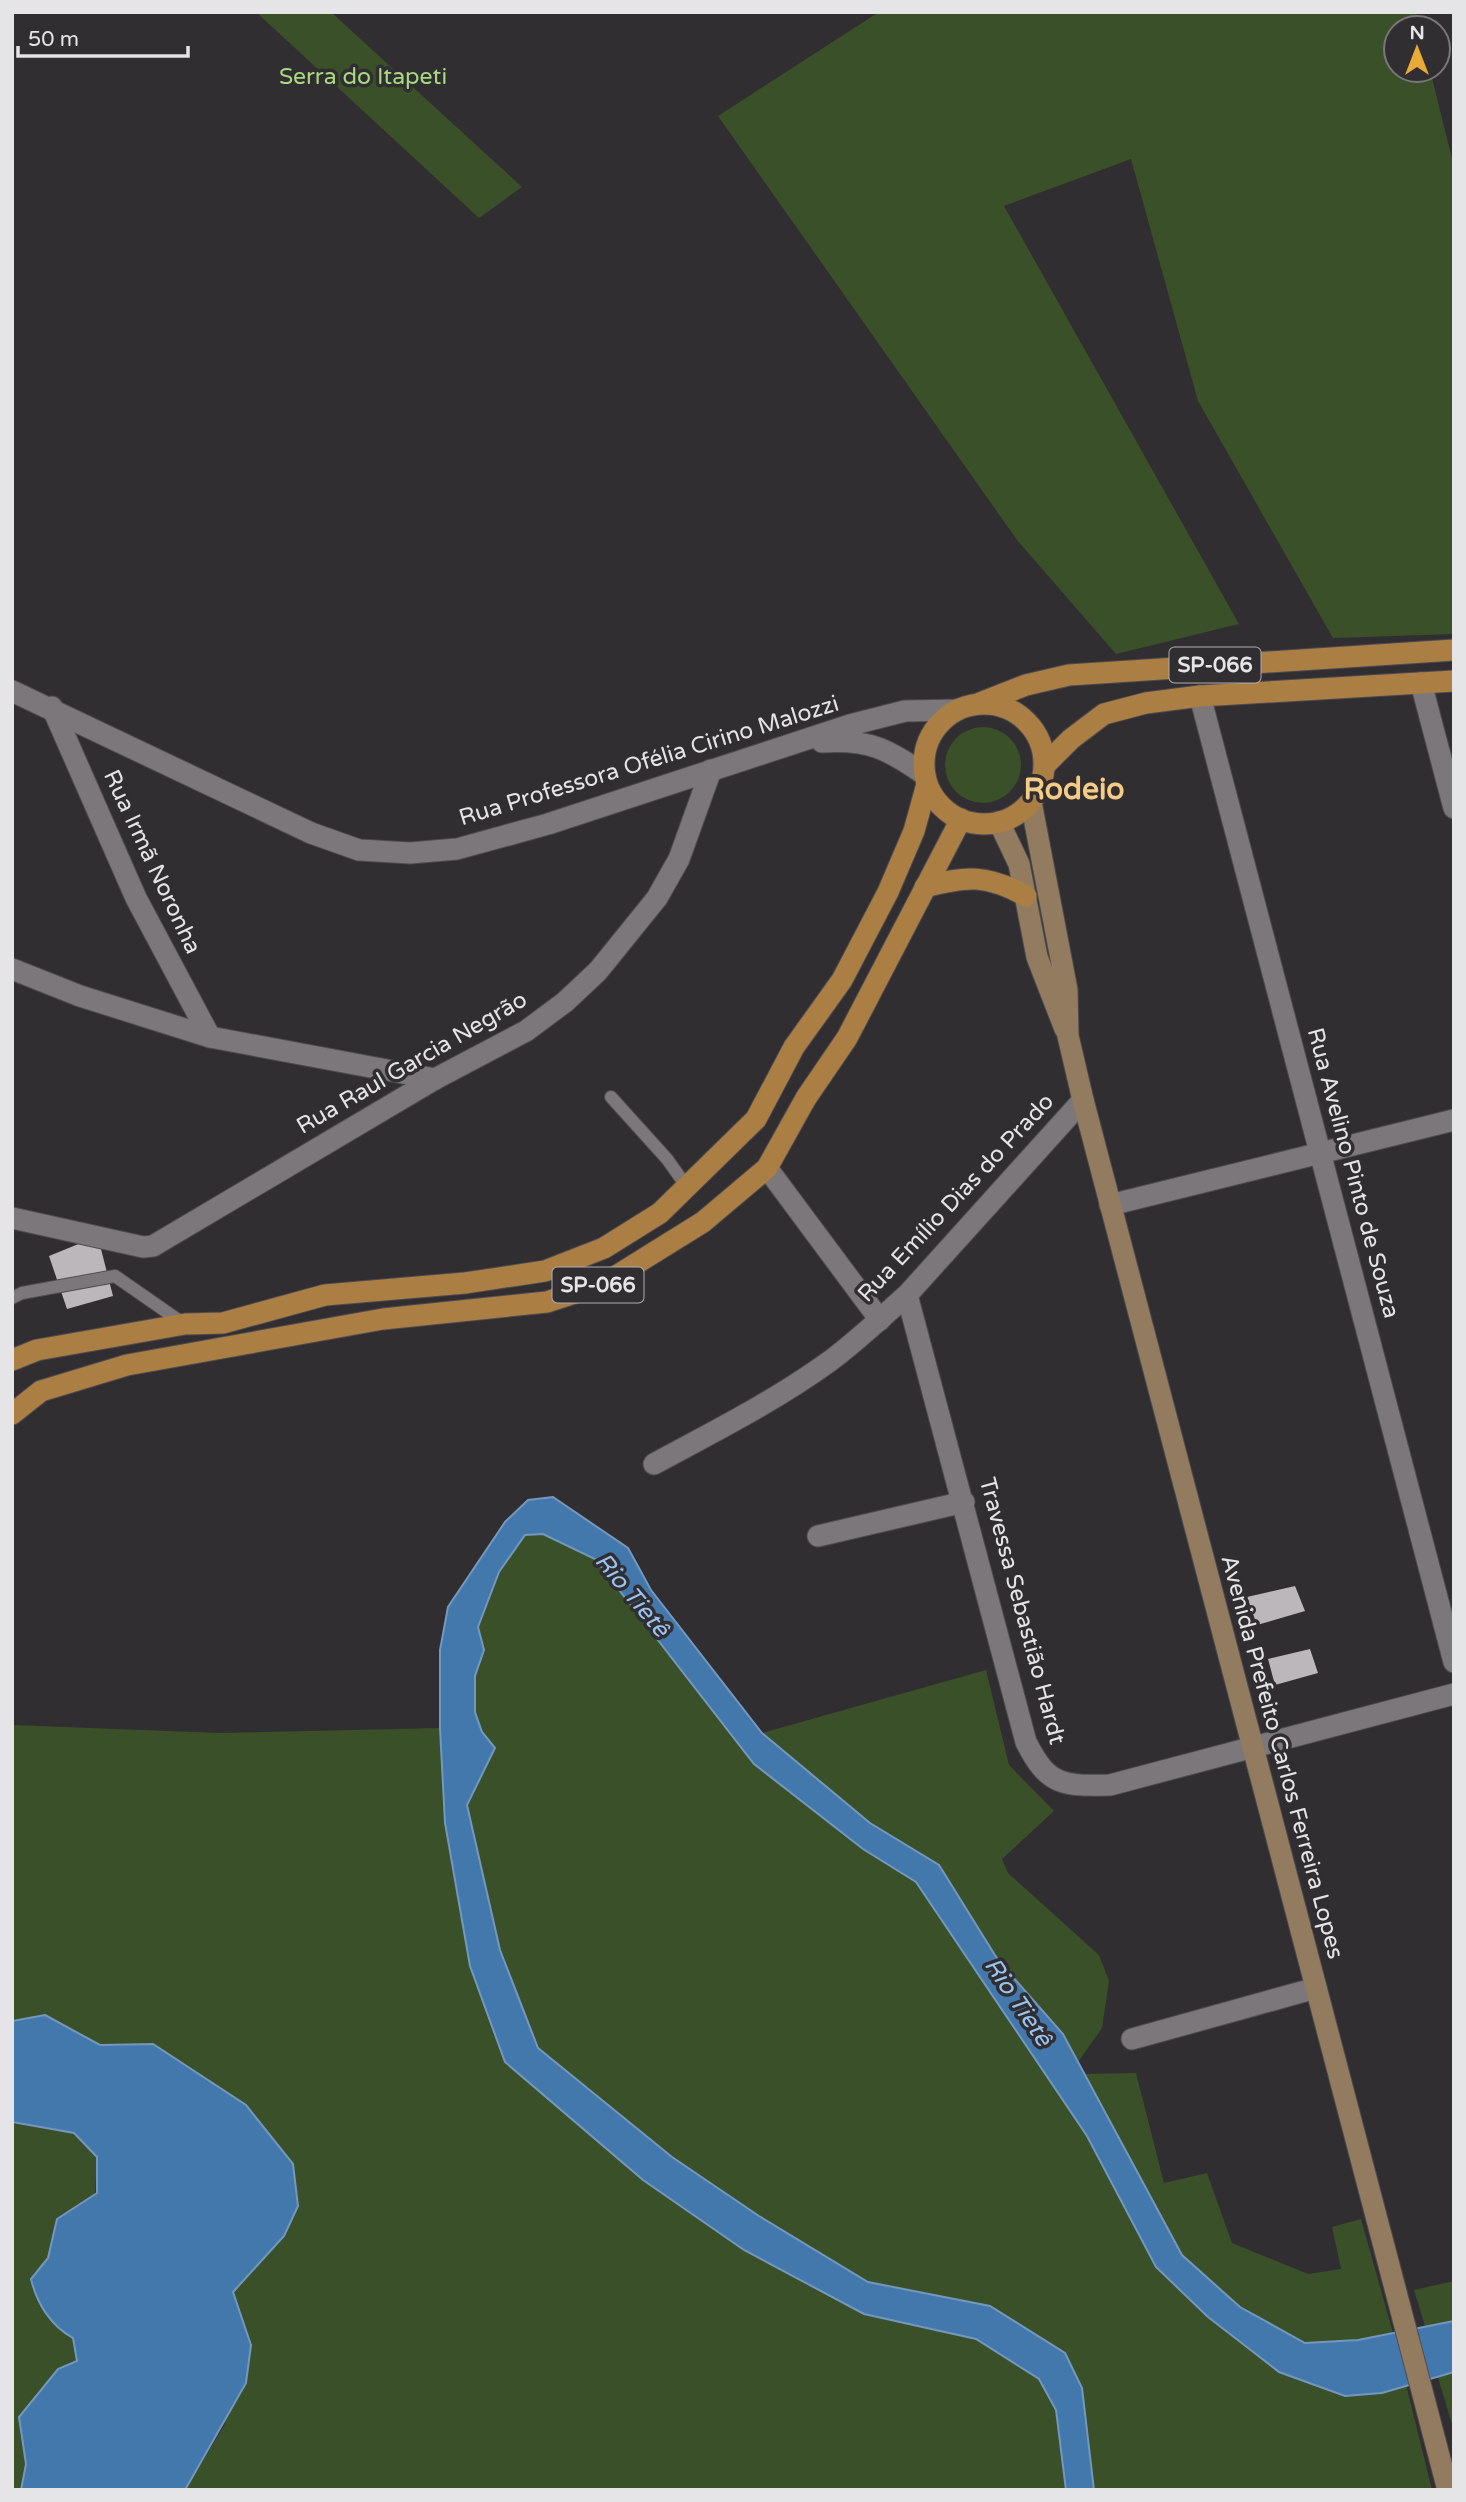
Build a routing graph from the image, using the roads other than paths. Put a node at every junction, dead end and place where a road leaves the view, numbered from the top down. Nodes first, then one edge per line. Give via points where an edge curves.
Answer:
1 (1454, 650) edge
2 (1454, 681) edge
3 (1421, 683) junction
4 (12, 691) edge
5 (1200, 696) junction
6 (980, 704) junction
7 (52, 707) junction
8 (957, 710) junction
9 (796, 743) junction
10 (1045, 765) junction
11 (711, 770) junction
12 (926, 780) junction
13 (1031, 802) junction
14 (1454, 808) edge
15 (961, 819) junction
16 (999, 822) junction
17 (925, 887) junction
18 (1026, 896) junction
19 (12, 969) edge
20 (1068, 1036) junction
21 (210, 1037) junction
22 (435, 1079) junction
23 (611, 1097) dead end
24 (1083, 1100) junction
25 (1454, 1120) edge
26 (1322, 1154) junction
27 (767, 1168) junction
28 (687, 1187) junction
29 (1110, 1205) junction
30 (12, 1218) edge
31 (907, 1295) junction
32 (12, 1298) edge
33 (880, 1320) junction
34 (185, 1324) junction
35 (12, 1346) edge
36 (37, 1350) junction
37 (12, 1360) edge
38 (12, 1414) edge
39 (654, 1464) dead end
40 (964, 1502) junction
41 (818, 1536) dead end
42 (1454, 1662) edge
43 (1454, 1694) edge
44 (1251, 1749) junction
45 (1316, 1988) junction
46 (1132, 2039) dead end
47 (1448, 2490) edge

1 - 6 main road, SP-066 via 1069,675 1026,685
2 - 3 main road, SP-066
3 - 5 main road, SP-066
3 - 14 street
4 - 7 street, Rua Professora Ofélia Cirino Malozzi
5 - 10 main road, SP-066 via 1104,714
5 - 26 street, Rua Avelino Pinto de Souza
6 - 8 main road
6 - 10 main road via 1018,714 1033,728
7 - 11 street, Rua Professora Ofélia Cirino Malozzi via 311,833 359,850 410,853 457,849
7 - 21 street, Rua Irmã Noronha via 136,898
8 - 9 street, Rua Professora Ofélia Cirino Malozzi via 905,711
8 - 12 main road via 929,737 924,756
9 - 11 street, Rua Professora Ofélia Cirino Malozzi
9 - 12 street via 869,743 899,757
10 - 13 main road
11 - 22 street, Rua Raul Garcia Negrão via 679,859 657,898 598,971 526,1031
12 - 15 main road via 940,805
12 - 28 main road, SP-066 via 914,831 842,979 794,1047 756,1119
13 - 16 main road
13 - 20 main road, Avenida Prefeito Carlos Ferreira Lopes via 1067,990
15 - 16 main road
15 - 17 main road, SP-066
16 - 18 main road, Avenida Prefeito Carlos Ferreira Lopes via 1019,864
17 - 18 main road via 975,877 1001,882
17 - 27 main road, SP-066 via 847,1038
18 - 20 main road, Avenida Prefeito Carlos Ferreira Lopes via 1037,957
19 - 21 street
20 - 24 main road, Avenida Prefeito Carlos Ferreira Lopes
21 - 22 street
22 - 30 street, Rua Raul Garcia Negrão via 153,1246
23 - 28 lane
24 - 29 main road, Avenida Prefeito Carlos Ferreira Lopes
24 - 31 street, Rua Emílio Dias do Prado
25 - 26 street
26 - 29 street
26 - 42 street, Rua Avelino Pinto de Souza
27 - 33 street
27 - 38 main road, SP-066 via 703,1222 605,1283 547,1302 383,1319 127,1365 41,1391
28 - 34 main road, SP-066 via 660,1213 604,1248 545,1270 465,1283 325,1295 223,1323
29 - 44 main road, Avenida Prefeito Carlos Ferreira Lopes
31 - 33 street, Rua Emílio Dias do Prado
31 - 40 street, Travessa Sebastião Hardt
32 - 34 lane via 115,1276
33 - 39 street, Rua Emílio Dias do Prado via 762,1405
34 - 36 main road, SP-066
35 - 36 street
36 - 37 main road, SP-066
40 - 41 street
40 - 44 street, Travessa Sebastião Hardt via 1026,1742 1039,1767 1057,1781 1110,1785
43 - 44 street, Travessa Sebastião Hardt
44 - 45 main road, Avenida Prefeito Carlos Ferreira Lopes
45 - 46 street
45 - 47 main road, Avenida Prefeito Carlos Ferreira Lopes

